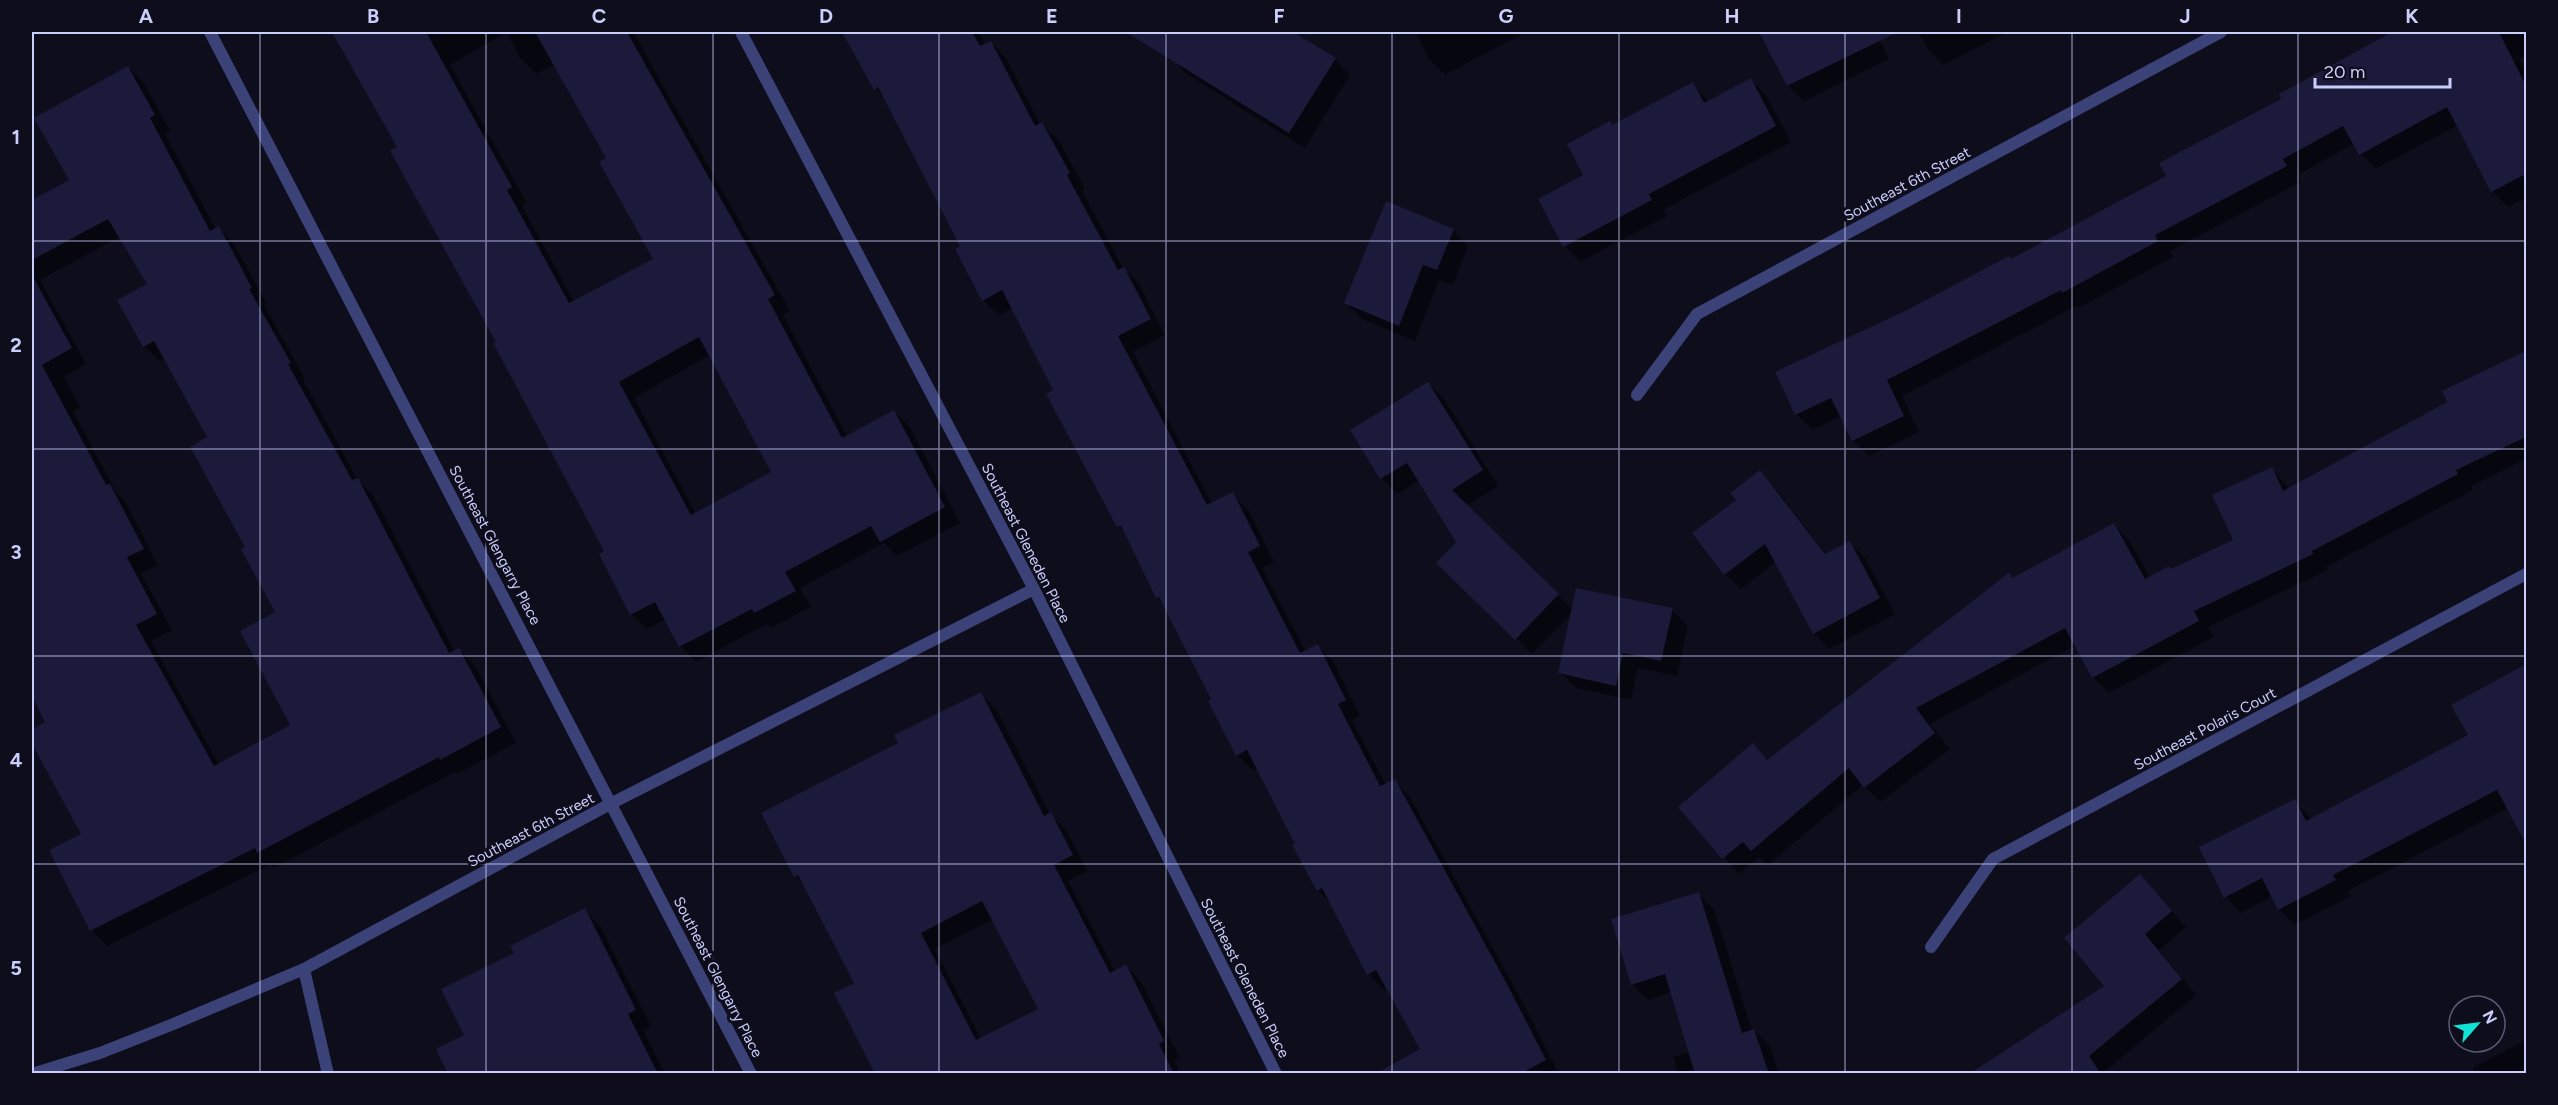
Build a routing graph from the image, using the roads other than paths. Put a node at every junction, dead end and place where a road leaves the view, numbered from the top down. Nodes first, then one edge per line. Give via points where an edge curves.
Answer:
1 (210, 32) edge
2 (741, 32) edge
3 (2221, 32) edge
4 (1637, 395) dead end
5 (2526, 574) edge
6 (1034, 589) junction
7 (612, 803) junction
8 (1931, 947) dead end
9 (304, 969) junction
10 (32, 1074) edge
11 (328, 1074) edge
12 (751, 1074) edge
13 (1276, 1074) edge

1 - 7 street, Southeast Glengarry Place
2 - 6 street, Southeast Gleneden Place
3 - 4 street, Southeast 6th Street via 1697,314
5 - 8 street, Southeast Polaris Court via 1993,859
6 - 7 street, Southeast 6th Street
6 - 13 street, Southeast Gleneden Place
7 - 9 street, Southeast 6th Street
7 - 12 street, Southeast Glengarry Place
9 - 10 street, Southeast 6th Street via 100,1053
9 - 11 street

